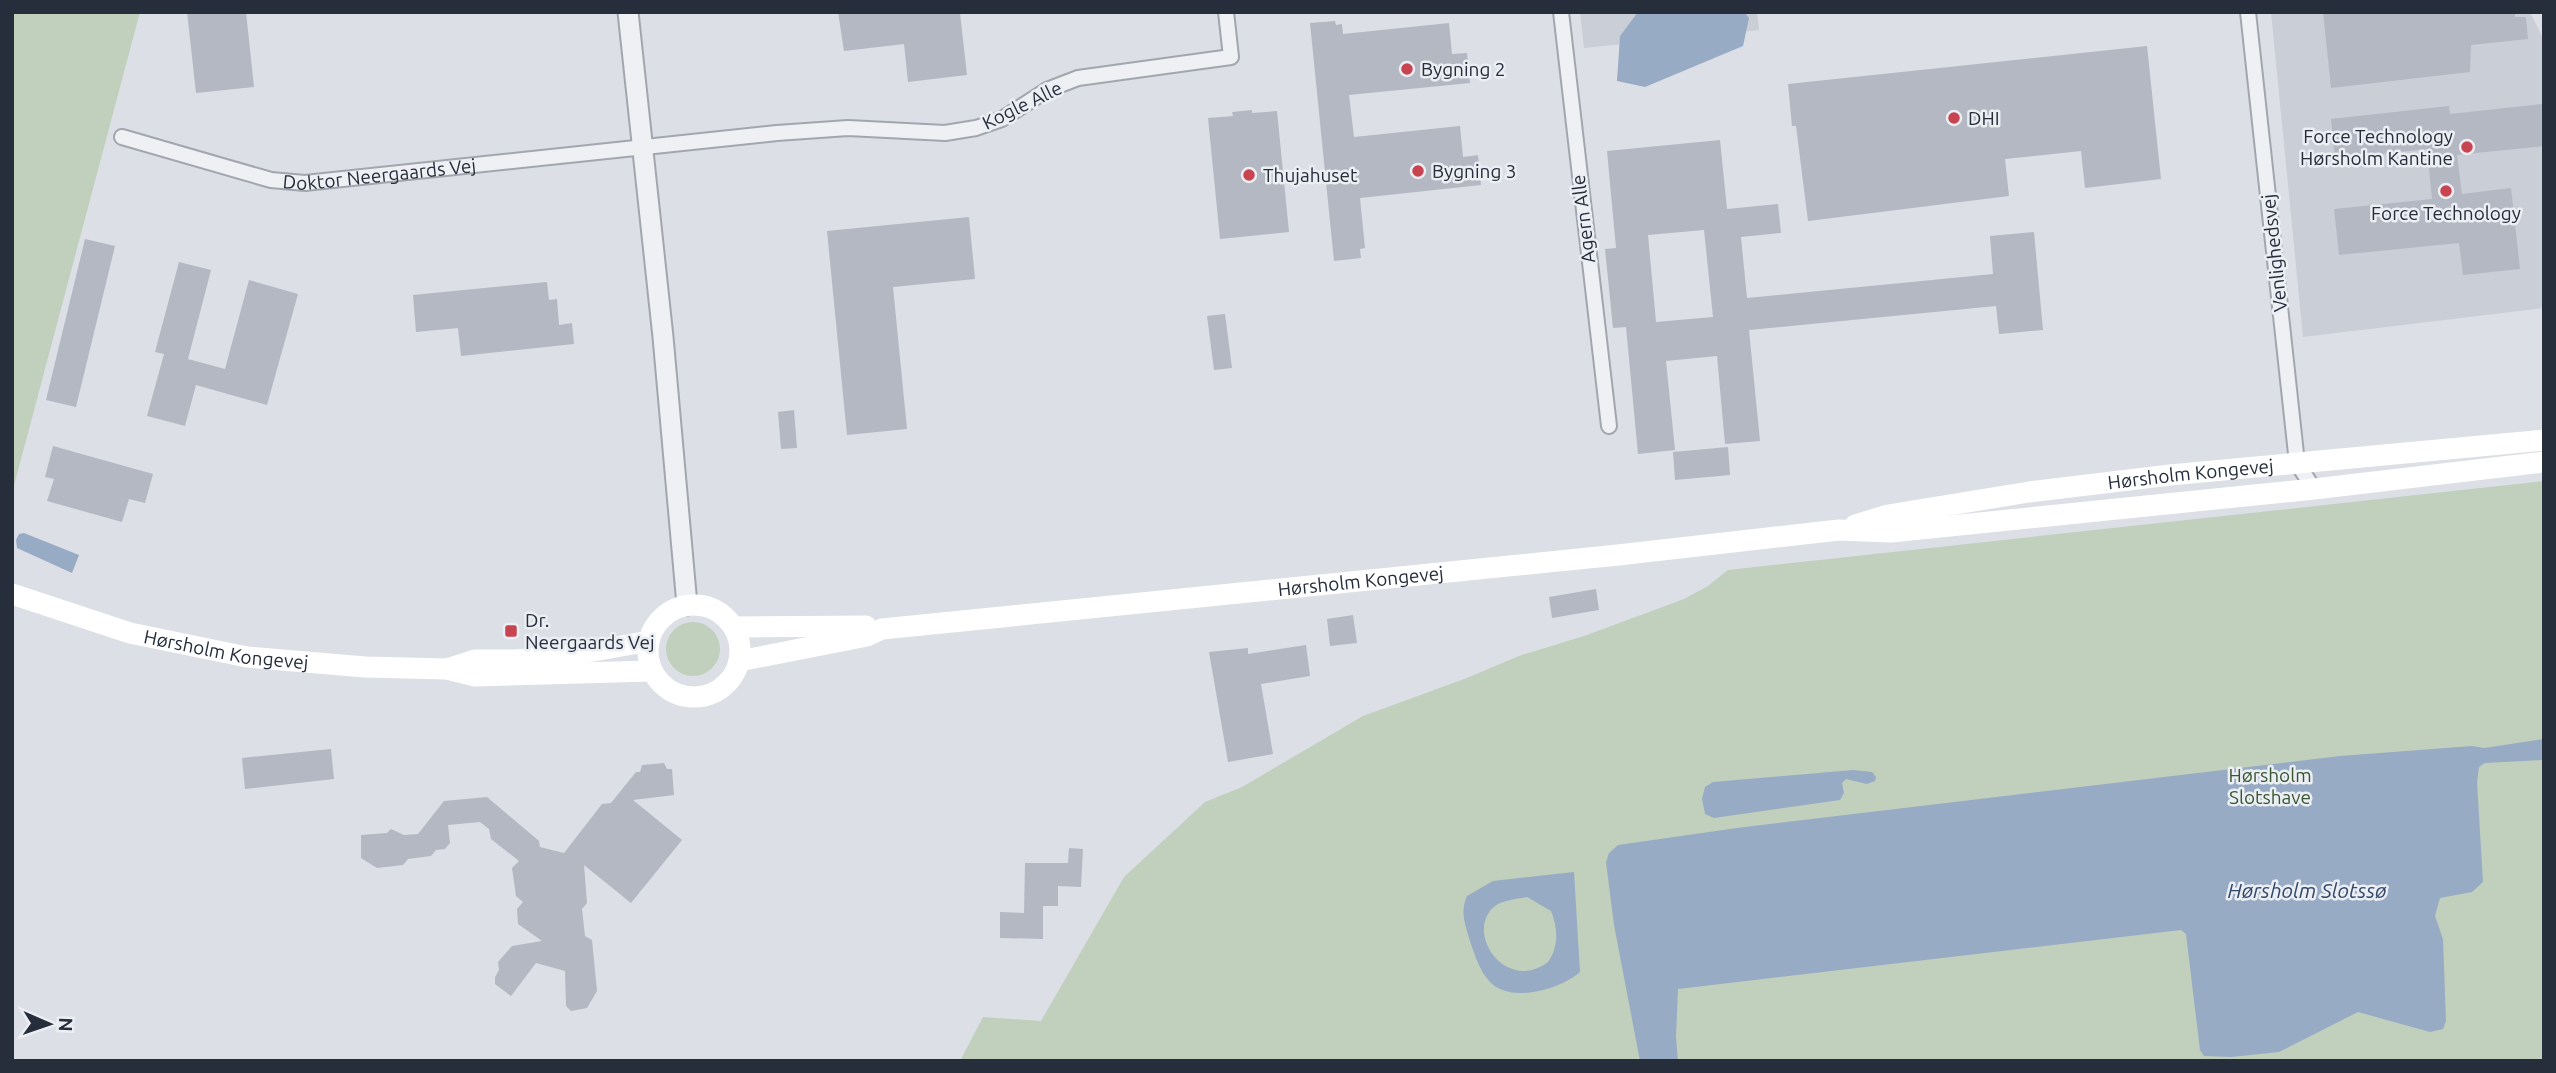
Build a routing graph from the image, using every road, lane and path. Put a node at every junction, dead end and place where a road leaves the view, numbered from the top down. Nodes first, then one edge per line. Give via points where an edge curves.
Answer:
1 (628, 12) edge
2 (1226, 12) edge
3 (1561, 12) edge
4 (2248, 12) edge
5 (122, 137) dead end
6 (642, 148) junction
7 (1609, 426) dead end
8 (2544, 440) edge
9 (2544, 462) edge
10 (2297, 463) junction
11 (2314, 489) junction
12 (2037, 517) junction
13 (1839, 530) junction
14 (12, 594) edge
15 (687, 605) junction
16 (734, 627) junction
17 (882, 629) junction
18 (649, 641) junction
19 (739, 661) junction
20 (447, 669) junction
21 (652, 671) junction

1 - 6 street
2 - 6 street, Kogle Alle via 1231,57 1078,78 976,128 945,133 848,128
3 - 7 street, Agern Alle
4 - 10 street, Venlighedsvej
5 - 6 street, Doktor Neergaards Vej via 271,180 305,183
6 - 15 street
8 - 10 main road, Hørsholm Kongevej
9 - 11 main road, Hørsholm Kongevej
10 - 11 street, Venlighedsvej
10 - 12 main road via 2272,482 2075,503
10 - 13 main road, Hørsholm Kongevej via 2029,492 1888,515
11 - 12 main road, Hørsholm Kongevej
12 - 13 main road, Hørsholm Kongevej via 1891,532
13 - 17 main road, Hørsholm Kongevej
14 - 20 main road, Hørsholm Kongevej via 130,633 247,657
15 - 16 main road via 722,613
15 - 18 main road via 668,612
16 - 17 main road, Hørsholm Kongevej via 864,625
16 - 19 main road
17 - 19 main road, Hørsholm Kongevej via 867,636
18 - 20 main road, Hørsholm Kongevej via 566,656 475,660
18 - 21 main road
19 - 21 main road via 729,681 716,692 699,697 672,691
20 - 21 main road, Hørsholm Kongevej via 475,676

